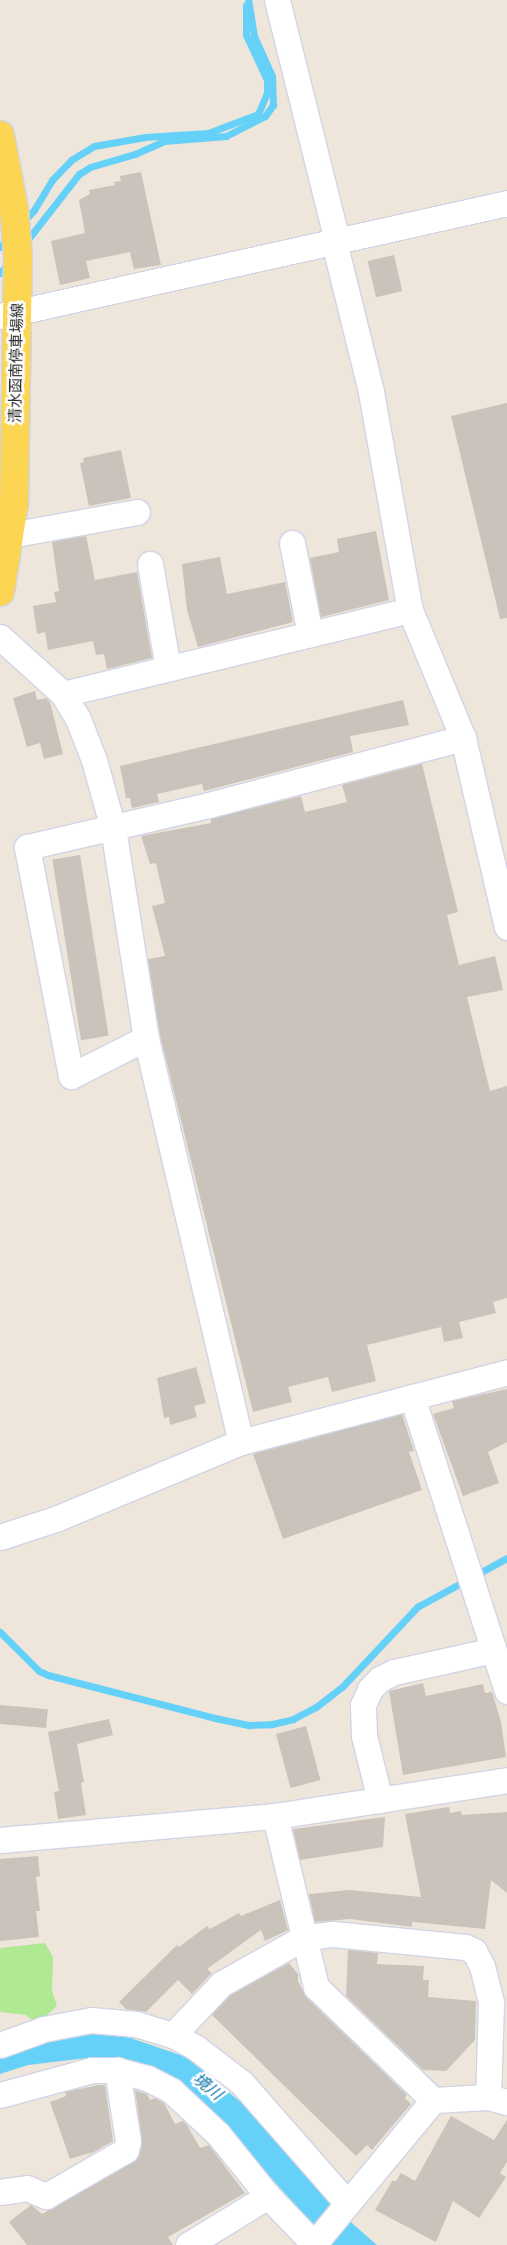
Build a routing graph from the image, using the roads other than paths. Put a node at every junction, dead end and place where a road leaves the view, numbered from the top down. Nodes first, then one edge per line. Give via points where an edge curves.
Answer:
1 (277, 0) edge
2 (0, 135) edge
3 (507, 203) edge
4 (335, 241) junction
5 (8, 313) edge
6 (136, 512) dead end
7 (10, 535) junction
8 (292, 543) dead end
9 (150, 564) dead end
10 (0, 592) edge
11 (410, 610) junction
12 (310, 634) junction
13 (0, 637) edge
14 (168, 668) junction
15 (63, 694) junction
16 (463, 738) junction
17 (113, 828) junction
18 (507, 927) edge
19 (146, 1038) junction
20 (507, 1372) edge
21 (412, 1397) junction
22 (241, 1442) junction
23 (0, 1537) edge
24 (494, 1650) junction
25 (507, 1691) edge
26 (507, 1780) edge
27 (380, 1800) junction
28 (275, 1816) junction
29 (0, 1840) edge
30 (303, 1938) junction
31 (173, 2035) junction
32 (0, 2045) edge
33 (116, 2070) junction
34 (0, 2095) edge
35 (498, 2099) edge
36 (432, 2100) junction
37 (0, 2192) edge
38 (268, 2196) junction
39 (347, 2203) junction
40 (188, 2245) edge
41 (315, 2245) edge

1 - 4 street
2 - 5 main road, 清水函南停車場線 via 14,209 18,256
3 - 4 street
4 - 5 street
4 - 11 street via 371,392
5 - 7 main road, 清水函南停車場線 via 14,504
6 - 7 street
7 - 10 main road, 清水函南停車場線
8 - 12 street
9 - 14 street
11 - 12 street
11 - 16 street
12 - 14 street
13 - 15 street
14 - 15 street
15 - 17 street via 78,719 94,760
16 - 17 street
16 - 18 street
17 - 19 street
17 - 19 street via 27,847 71,1076
19 - 22 street
20 - 21 street
21 - 22 street
21 - 24 street
22 - 23 street via 49,1522
24 - 25 street
24 - 27 street via 394,1672 370,1689 363,1704 364,1736
26 - 27 street
27 - 28 street
28 - 29 street
28 - 30 street
30 - 31 street via 220,1984
30 - 35 street via 333,1934 465,1947 474,1951 482,1966 491,2003
30 - 36 street via 316,1987
31 - 32 street via 136,2024 91,2020 44,2029
31 - 39 street via 242,2083
33 - 34 street via 70,2074
33 - 37 street via 128,2141 126,2150 46,2196 27,2188
33 - 38 street via 147,2078 172,2091 218,2134
35 - 36 street
36 - 39 street
38 - 40 street
38 - 41 street
39 - 41 street

